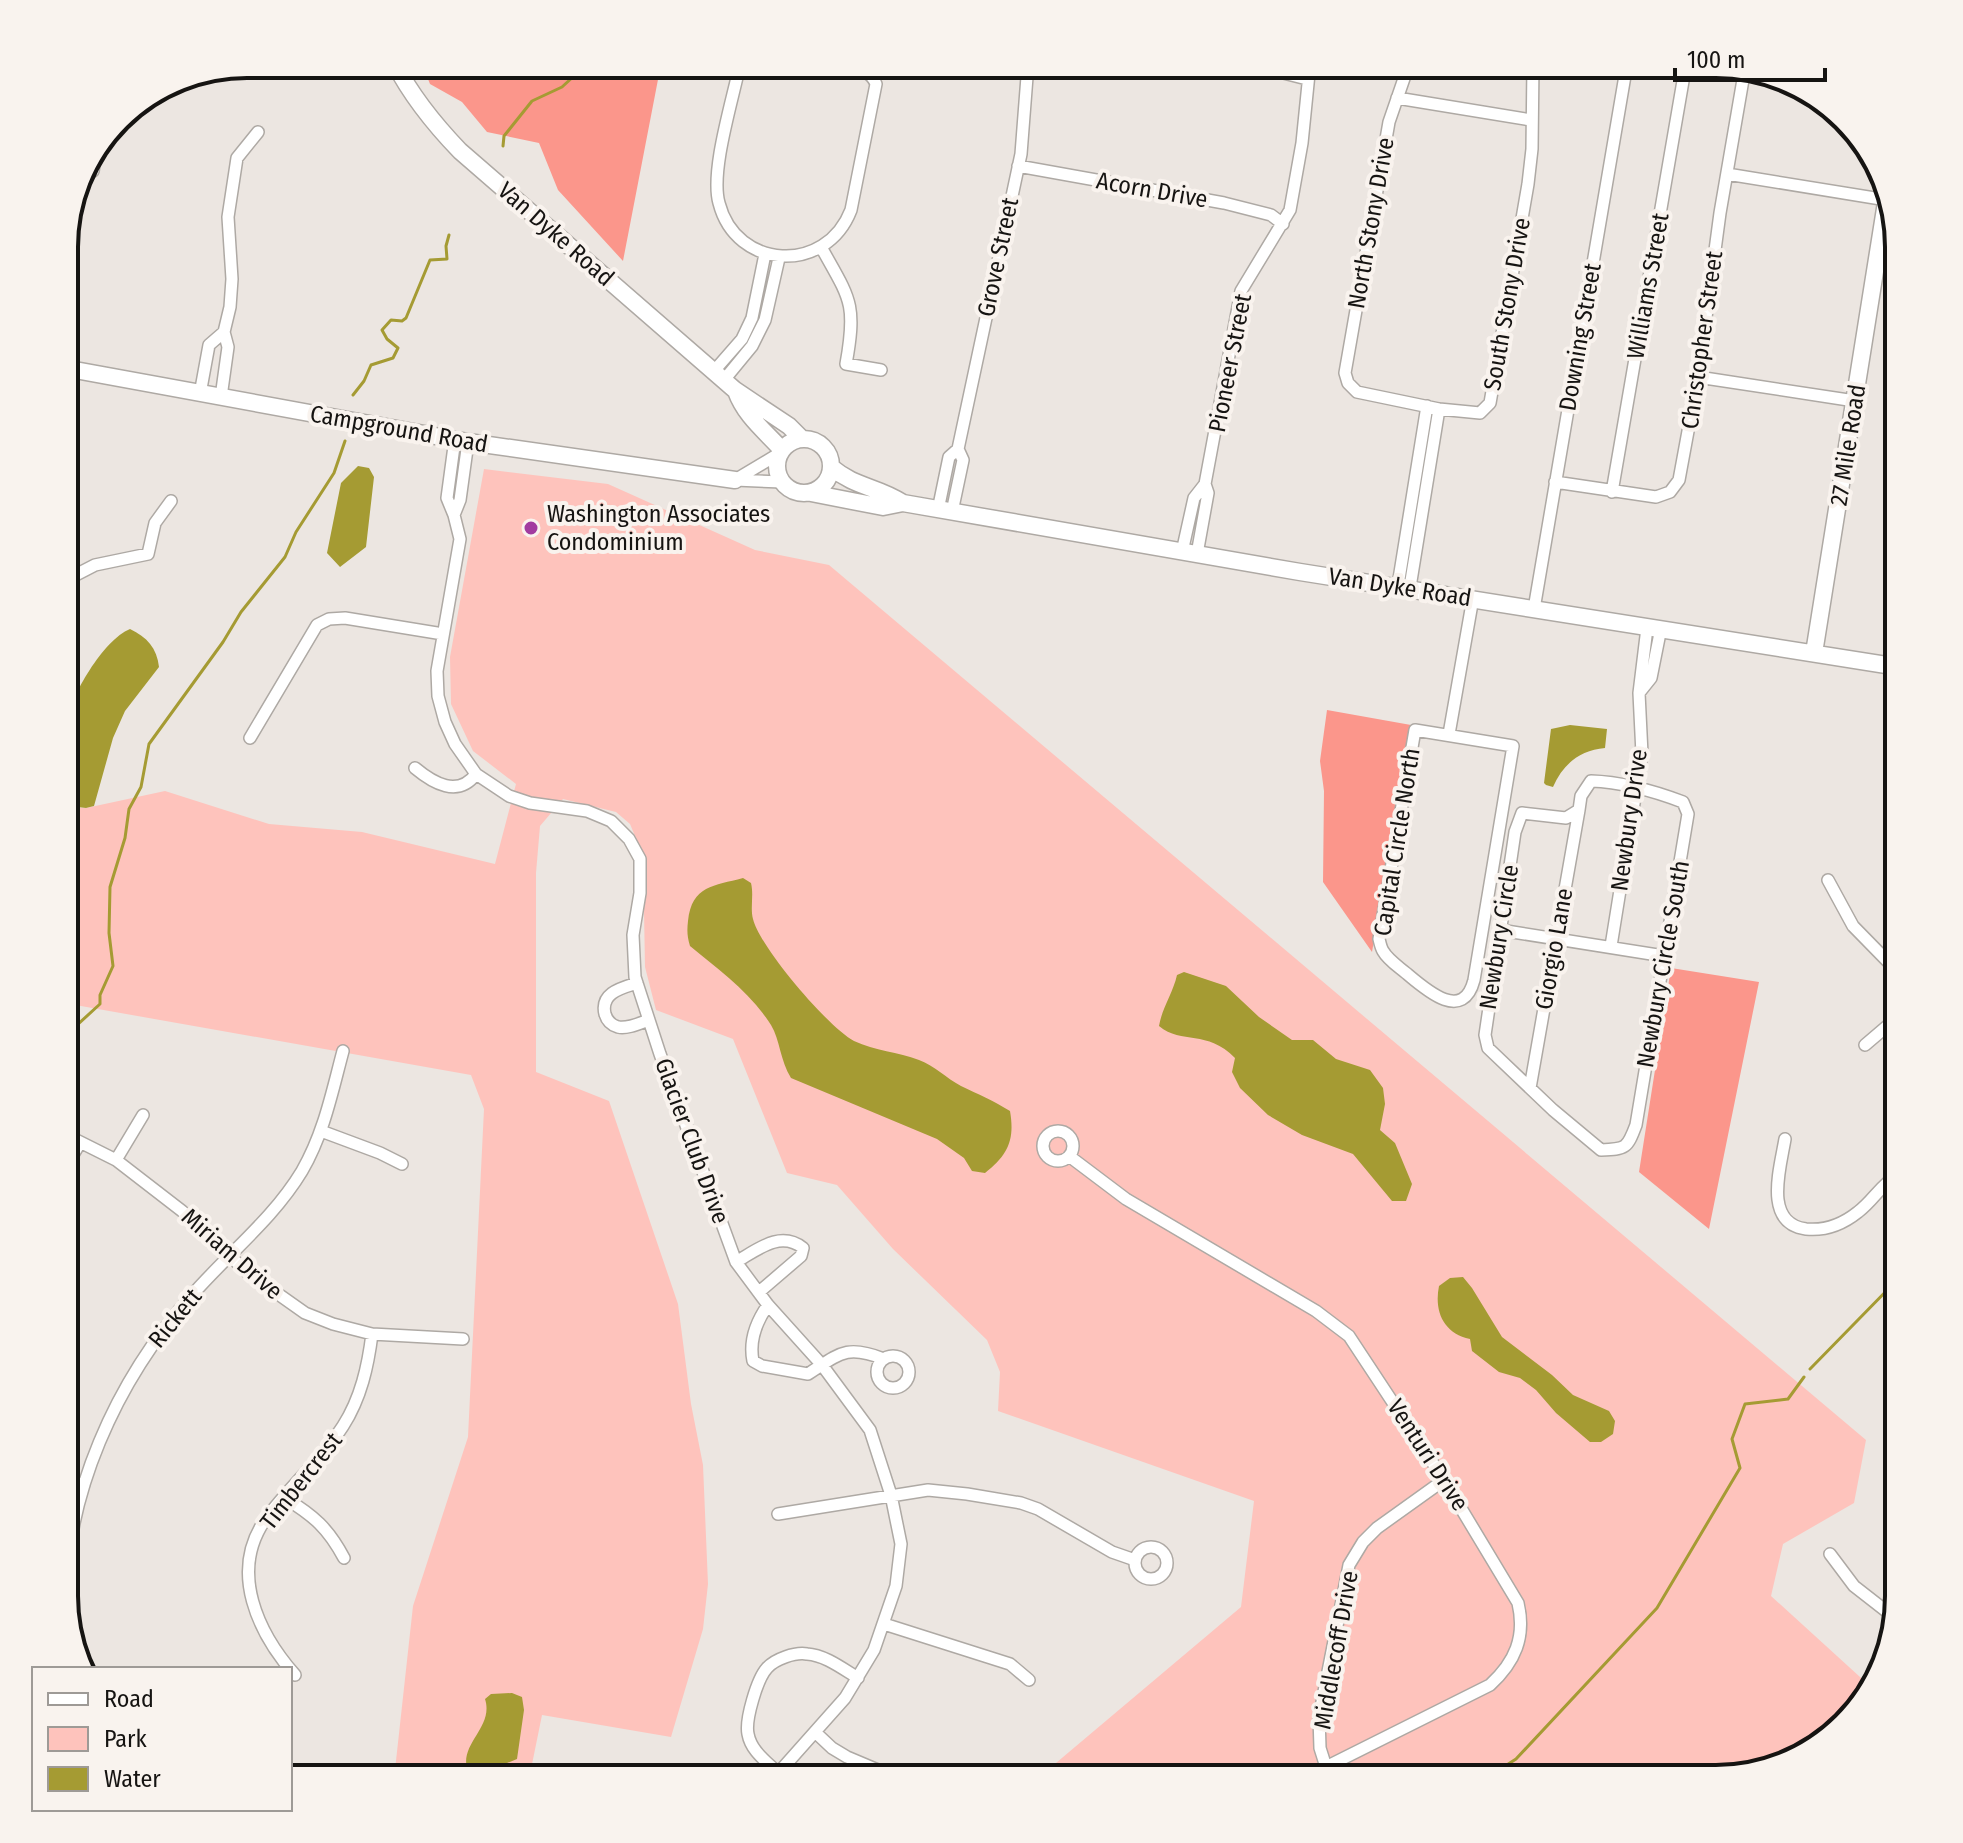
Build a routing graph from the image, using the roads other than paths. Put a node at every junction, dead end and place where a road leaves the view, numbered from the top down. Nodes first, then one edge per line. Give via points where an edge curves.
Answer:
1 (403, 78) edge
2 (737, 78) edge
3 (874, 78) edge
4 (1027, 78) edge
5 (1303, 78) edge
6 (1404, 78) edge
7 (1532, 78) edge
8 (1625, 78) edge
9 (1307, 79) joint
10 (1743, 80) edge
11 (1683, 81) dead end
12 (1397, 98) junction
13 (1531, 120) junction
14 (258, 132) dead end
15 (1018, 166) junction
16 (1727, 174) junction
17 (1876, 194) edge
18 (1883, 221) edge
19 (1283, 224) junction
20 (821, 247) junction
21 (765, 254) junction
22 (779, 258) junction
23 (224, 332) junction
24 (881, 370) dead end
25 (78, 371) edge
26 (1698, 377) junction
27 (724, 380) junction
28 (200, 394) junction
29 (221, 397) junction
30 (1855, 401) junction
31 (1433, 407) junction
32 (802, 439) junction
33 (461, 440) junction
34 (781, 451) junction
35 (831, 467) junction
36 (450, 473) junction
37 (463, 475) junction
38 (735, 480) junction
39 (782, 482) junction
40 (1555, 482) junction
41 (1612, 492) junction
42 (811, 493) junction
43 (171, 501) dead end
44 (903, 503) junction
45 (945, 511) junction
46 (454, 515) junction
47 (1190, 553) junction
48 (78, 574) edge
49 (1404, 586) junction
50 (1473, 598) junction
51 (1534, 609) junction
52 (1654, 628) junction
53 (443, 634) junction
54 (1814, 653) junction
55 (1885, 665) edge
56 (1449, 734) junction
57 (250, 738) dead end
58 (415, 768) dead end
59 (476, 774) junction
60 (1636, 788) junction
61 (1502, 808) junction
62 (1579, 810) junction
63 (1522, 813) junction
64 (1828, 880) dead end
65 (1500, 930) junction
66 (1556, 939) junction
67 (1611, 946) junction
68 (1664, 956) junction
69 (1885, 959) edge
70 (637, 983) junction
71 (649, 1020) junction
72 (1885, 1028) edge
73 (1865, 1045) dead end
74 (343, 1051) dead end
75 (1530, 1088) junction
76 (143, 1115) dead end
77 (321, 1131) junction
78 (1785, 1139) dead end
79 (80, 1143) joint
80 (78, 1146) edge
81 (1601, 1150) joint
82 (1069, 1156) dead end
83 (116, 1160) junction
84 (402, 1164) dead end
85 (1885, 1182) edge
86 (230, 1256) junction
87 (736, 1262) junction
88 (759, 1292) junction
89 (768, 1305) junction
90 (372, 1334) junction
91 (463, 1339) dead end
92 (884, 1359) dead end
93 (822, 1365) junction
94 (1444, 1480) junction
95 (78, 1483) edge
96 (84, 1485) junction
97 (891, 1495) junction
98 (285, 1498) junction
99 (778, 1514) dead end
100 (78, 1517) edge
101 (1830, 1554) dead end
102 (344, 1558) dead end
103 (1135, 1560) dead end
104 (1884, 1610) edge
105 (884, 1624) junction
106 (288, 1667) edge
107 (292, 1672) edge
108 (295, 1675) dead end
109 (858, 1678) junction
110 (1029, 1680) dead end
111 (815, 1732) junction
112 (766, 1765) edge
113 (785, 1765) edge
114 (868, 1765) edge
115 (1325, 1765) edge
116 (1330, 1765) edge

1 - 27 street, Van Dyke Road via 460,151
2 - 21 street via 718,173 718,201 733,231
3 - 20 street via 851,210
4 - 15 street, Grove Street
5 - 9 street
6 - 12 street, North Stony Drive
7 - 13 street, South Stony Drive
8 - 40 street, Downing Street
9 - 19 street, Pioneer Street via 1302,143
10 - 16 street, Christopher Street
11 - 41 street, Williams Street
12 - 13 street
12 - 31 street, North Stony Drive via 1345,373 1357,392
13 - 31 street, South Stony Drive via 1528,184 1490,403 1480,413
14 - 23 street via 237,158 228,217 232,279
15 - 19 street, Acorn Drive via 1224,203 1271,215
15 - 45 street, Grove Street via 958,449 963,460
16 - 17 street
16 - 26 street, Christopher Street
18 - 30 street, 27 Mile Road
19 - 47 street, Pioneer Street via 1241,291 1205,484 1208,493
20 - 22 street
20 - 24 street via 850,299 846,364
21 - 22 street
21 - 27 street via 752,318
22 - 27 street via 765,320
23 - 28 street via 209,345
23 - 29 street via 228,347
25 - 28 street, Campground Road
26 - 30 street
26 - 41 street, Christopher Street via 1675,487 1656,497
27 - 32 street, Van Dyke Road
27 - 34 street, Van Dyke Road
28 - 29 street, Campground Road
29 - 33 street, Campground Road
30 - 54 street, 27 Mile Road
31 - 49 street
32 - 34 street
32 - 35 street via 819,444
33 - 36 street, Glacier Club Drive
33 - 37 street, Glacier Club Drive
33 - 38 street, Campground Road
34 - 38 street
34 - 39 street via 777,471
35 - 42 street via 825,483
35 - 44 street, Van Dyke Road via 853,483 887,492
36 - 37 street
36 - 46 street, Glacier Club Drive via 447,498
37 - 46 street, Glacier Club Drive
38 - 39 street, Campground Road
39 - 42 street via 793,492
40 - 41 street, Christopher Street
40 - 51 street, Downing Street
42 - 44 street, Van Dyke Road via 883,507
43 - 48 street via 155,523 148,554
44 - 45 street, Van Dyke Road
45 - 47 street, Van Dyke Road
46 - 53 street, Glacier Club Drive via 460,539
47 - 49 street, Van Dyke Road
49 - 50 street, Van Dyke Road
50 - 51 street, Van Dyke Road
50 - 56 street
51 - 52 street, Van Dyke Road
52 - 54 street, Van Dyke Road
52 - 60 street, Newbury Drive via 1651,678 1639,693 1642,754
53 - 57 street via 345,618 317,625
53 - 59 street, Glacier Club Drive via 438,696 455,744
54 - 55 street, Van Dyke Road
56 - 61 street via 1513,746
56 - 61 street, Capital Circle North via 1415,730 1379,939 1381,950 1430,994 1444,1000 1458,1001 1472,990
58 - 59 street via 431,781 457,787 469,784
59 - 70 street, Glacier Club Drive via 509,796 611,821 629,839 640,859 633,935
60 - 62 street via 1591,781
60 - 67 street, Newbury Drive
60 - 68 street, Newbury Circle South via 1683,802 1688,814
61 - 63 street
62 - 63 street via 1566,818
62 - 66 street, Giorgio Lane
63 - 65 street, Newbury Circle
64 - 69 street via 1853,926
65 - 66 street
65 - 75 street, Newbury Circle via 1485,1035 1488,1048
66 - 67 street
66 - 75 street, Giorgio Lane
67 - 68 street
68 - 81 street, Newbury Circle South via 1636,1125 1629,1144
70 - 71 street, Glacier Club Drive
70 - 71 street via 616,990 605,1000 604,1011 608,1021 622,1028
71 - 87 street, Glacier Club Drive
72 - 73 street
74 - 77 street, Rickett
75 - 81 street, Newbury Circle
76 - 83 street
77 - 84 street
77 - 86 street, Rickett via 283,1199
78 - 85 street via 1778,1206 1786,1221 1800,1228 1830,1228 1859,1211
79 - 80 street
79 - 83 street, Miriam Drive
82 - 94 street, Venturi Drive via 1126,1199 1316,1311 1349,1336
83 - 86 street, Miriam Drive
86 - 90 street, Miriam Drive via 305,1313
86 - 96 street, Rickett via 158,1336 103,1432
87 - 88 street, Glacier Club Drive
87 - 88 street via 783,1239 803,1248 801,1256
88 - 89 street, Glacier Club Drive
89 - 93 street, Glacier Club Drive
89 - 93 street via 754,1331 753,1361 808,1374
90 - 91 street, Miriam Drive
90 - 98 street, Timbercrest via 358,1398 345,1423
92 - 93 street via 851,1351
93 - 97 street, Glacier Club Drive via 870,1430
94 - 115 street, Middlecoff Drive via 1377,1528 1349,1565 1319,1717
94 - 116 street, Venturi Drive via 1513,1590 1522,1627 1515,1655 1490,1685
95 - 96 street
96 - 100 street, Rickett
97 - 99 street
97 - 103 street via 928,1490 1021,1503
97 - 105 street, Glacier Club Drive via 901,1544
98 - 102 street via 332,1535
98 - 106 street, Timbercrest via 264,1521 252,1552 249,1589 258,1623
101 - 104 street via 1854,1586
105 - 109 street, Glacier Club Drive
105 - 110 street via 1010,1664
107 - 108 street, Timbercrest
109 - 111 street, Glacier Club Drive
109 - 112 street, Glacier Club Drive via 807,1654 767,1667 747,1731
111 - 113 street, Glacier Club Drive
111 - 114 street via 832,1748

